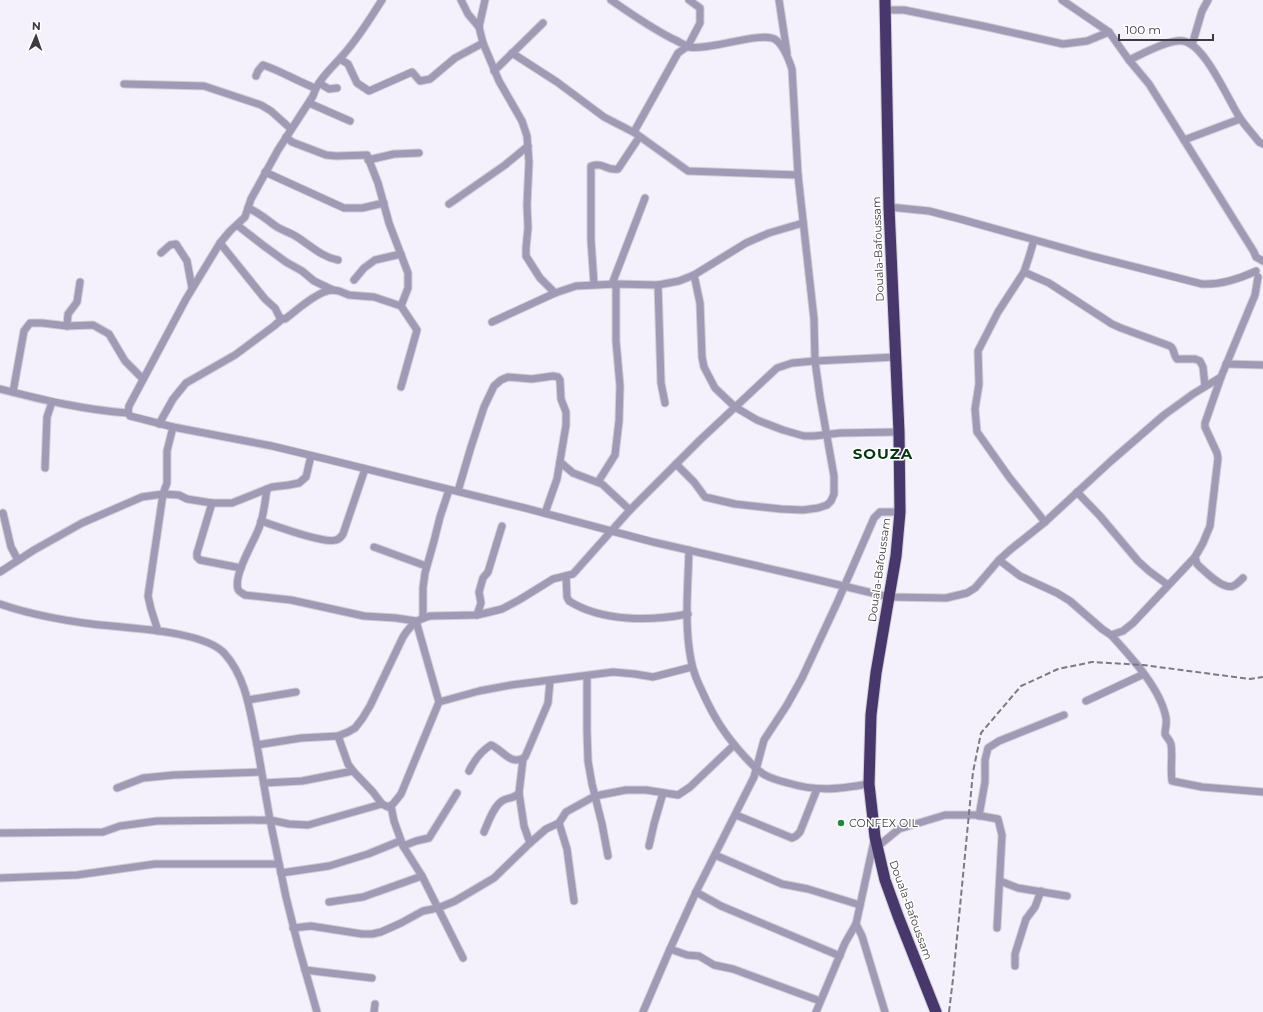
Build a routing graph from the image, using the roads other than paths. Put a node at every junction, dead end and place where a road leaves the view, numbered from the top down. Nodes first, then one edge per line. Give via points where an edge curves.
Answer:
1 (382, 0) edge
2 (461, 0) edge
3 (485, 0) edge
4 (611, 0) edge
5 (689, 0) edge
6 (779, 0) edge
7 (1062, 0) edge
8 (1208, 0) edge
9 (885, 5) edge
10 (543, 23) dead end
11 (479, 27) junction
12 (1109, 32) junction
13 (483, 43) junction
14 (688, 46) junction
15 (1192, 46) junction
16 (512, 53) junction
17 (788, 56) junction
18 (340, 58) junction
19 (1129, 60) junction
20 (494, 71) junction
21 (256, 76) dead end
22 (124, 84) dead end
23 (317, 86) junction
24 (337, 88) dead end
25 (309, 103) junction
26 (1240, 119) junction
27 (350, 121) dead end
28 (291, 129) junction
29 (637, 136) junction
30 (286, 137) junction
31 (1184, 140) junction
32 (1263, 144) edge
33 (528, 146) junction
34 (419, 153) dead end
35 (368, 160) junction
36 (266, 172) junction
37 (798, 175) junction
38 (645, 198) dead end
39 (384, 203) junction
40 (449, 204) dead end
41 (889, 207) junction
42 (248, 208) junction
43 (803, 223) junction
44 (237, 225) junction
45 (1034, 240) junction
46 (220, 243) junction
47 (160, 253) dead end
48 (401, 254) junction
49 (338, 260) dead end
50 (1263, 261) edge
51 (1024, 272) junction
52 (694, 275) junction
53 (1259, 277) edge
54 (354, 280) dead end
55 (80, 282) dead end
56 (594, 284) junction
57 (614, 284) junction
58 (658, 285) junction
59 (192, 288) junction
60 (333, 290) junction
61 (555, 293) junction
62 (401, 306) junction
63 (282, 319) junction
64 (492, 322) dead end
65 (68, 326) junction
66 (896, 357) junction
67 (816, 360) junction
68 (1226, 364) junction
69 (1263, 365) edge
70 (1221, 377) junction
71 (143, 379) junction
72 (1205, 386) junction
73 (401, 387) dead end
74 (0, 389) edge
75 (13, 392) junction
76 (52, 402) junction
77 (665, 403) dead end
78 (735, 407) junction
79 (128, 413) junction
80 (159, 424) junction
81 (174, 427) junction
82 (899, 432) junction
83 (827, 434) junction
84 (311, 456) junction
85 (560, 462) junction
86 (676, 464) junction
87 (46, 468) dead end
88 (365, 470) junction
89 (598, 482) junction
90 (267, 489) junction
91 (449, 490) junction
92 (458, 491) junction
93 (1077, 492) junction
94 (163, 494) junction
95 (212, 503) junction
96 (630, 510) junction
97 (900, 512) junction
98 (3, 513) dead end
99 (545, 513) junction
100 (261, 521) junction
101 (1045, 522) junction
102 (502, 526) dead end
103 (612, 531) junction
104 (374, 547) dead end
105 (689, 550) junction
106 (1195, 557) junction
107 (18, 560) junction
108 (999, 560) junction
109 (426, 566) junction
110 (241, 568) junction
111 (0, 572) edge
112 (566, 576) junction
113 (1243, 578) dead end
114 (1168, 584) junction
115 (844, 587) junction
116 (889, 597) junction
117 (0, 604) edge
118 (688, 614) junction
119 (477, 615) junction
120 (420, 620) junction
121 (158, 631) junction
122 (1111, 635) junction
123 (692, 667) junction
124 (1144, 674) junction
125 (587, 676) junction
126 (550, 681) junction
127 (296, 692) dead end
128 (248, 700) junction
129 (1086, 701) dead end
130 (439, 702) junction
131 (1064, 715) dead end
132 (338, 736) junction
133 (257, 745) junction
134 (734, 745) junction
135 (523, 759) junction
136 (757, 769) junction
137 (353, 771) junction
138 (469, 771) dead end
139 (261, 772) junction
140 (264, 782) junction
141 (869, 784) junction
142 (117, 788) dead end
143 (817, 789) junction
144 (1263, 792) edge
145 (457, 793) dead end
146 (520, 793) junction
147 (663, 793) junction
148 (595, 796) junction
149 (382, 804) junction
150 (390, 806) junction
151 (736, 815) junction
152 (979, 816) junction
153 (270, 820) junction
154 (559, 823) junction
155 (484, 832) dead end
156 (0, 833) edge
157 (876, 842) junction
158 (402, 843) junction
159 (530, 843) junction
160 (649, 846) dead end
161 (715, 855) junction
162 (608, 856) dead end
163 (279, 864) junction
164 (281, 873) junction
165 (422, 876) junction
166 (0, 878) edge
167 (1000, 881) junction
168 (1041, 891) junction
169 (696, 892) junction
170 (1068, 896) dead end
171 (574, 901) dead end
172 (329, 902) dead end
173 (860, 905) junction
174 (438, 908) junction
175 (856, 924) junction
176 (293, 928) junction
177 (997, 928) dead end
178 (670, 948) junction
179 (840, 956) junction
180 (463, 958) dead end
181 (1015, 966) dead end
182 (305, 970) junction
183 (372, 978) dead end
184 (820, 1001) junction
185 (317, 1012) edge
186 (644, 1012) edge
187 (816, 1012) edge
188 (885, 1012) edge
189 (936, 1012) edge

1 - 18 street via 360,34
2 - 11 street
3 - 11 street
4 - 14 street via 656,30
5 - 14 street via 700,8 700,23
6 - 17 street
7 - 12 street
8 - 15 street via 1202,11
9 - 12 street via 1063,44 1087,41
9 - 41 highway, Douala-Bafoussam
10 - 16 street
11 - 13 street
12 - 19 street
13 - 18 street via 455,58 430,79 420,81 412,72 369,91 357,83 348,64
13 - 20 street
14 - 17 street via 714,46 769,37 776,39
14 - 29 street via 678,53 635,130
15 - 19 street via 1183,41 1162,44
15 - 26 street via 1204,56
16 - 20 street
16 - 29 street via 604,117
17 - 37 street via 792,69
18 - 23 street
19 - 31 street via 1149,84
20 - 33 street via 522,121
21 - 23 street via 263,65
22 - 28 street via 204,86 261,105
23 - 24 street
23 - 25 street
25 - 27 street
25 - 28 street
26 - 31 street
26 - 32 street
28 - 30 street
29 - 37 street via 688,171
29 - 56 street via 618,169 612,170 598,164 590,166
30 - 35 street via 321,154 367,156
30 - 36 street
31 - 50 street via 1256,257
33 - 40 street
33 - 61 street via 526,256 540,278
34 - 35 street via 394,154
35 - 39 street
36 - 39 street via 344,208 362,208
36 - 42 street
37 - 43 street
38 - 57 street
39 - 48 street
41 - 45 street via 929,211
41 - 66 highway, Douala-Bafoussam
42 - 44 street via 246,217
42 - 49 street via 318,252
43 - 52 street via 746,243
43 - 67 street
44 - 46 street
44 - 60 street via 314,281
45 - 51 street
45 - 53 street via 1202,284
46 - 59 street
46 - 63 street
47 - 59 street via 170,245 176,244 187,261
48 - 54 street via 375,260
48 - 62 street via 409,280
50 - 53 street via 1260,264
51 - 72 street via 1049,283 1121,328 1170,346 1177,358 1200,361
51 - 101 street via 998,312 978,351 976,424 977,432
52 - 58 street
52 - 78 street via 700,303 704,367 715,388
53 - 68 street via 1255,295
55 - 65 street via 77,302 68,314
56 - 57 street
56 - 61 street via 576,286
57 - 58 street
57 - 89 street via 620,386 619,421 615,455
58 - 77 street via 661,383
59 - 71 street
60 - 62 street via 349,295 374,297
60 - 63 street via 328,290
61 - 64 street
62 - 73 street via 417,330
63 - 80 street via 235,355 186,383 173,399
65 - 71 street via 93,325 109,334 125,361
65 - 75 street via 42,322 30,324 24,330
66 - 67 street
66 - 82 highway, Douala-Bafoussam
67 - 78 street via 777,368
67 - 83 street
68 - 69 street
68 - 70 street
70 - 72 street
70 - 106 street via 1205,423 1218,458 1213,514 1208,534
71 - 79 street
72 - 93 street via 1164,415
74 - 75 street
75 - 76 street
76 - 79 street via 99,411
76 - 87 street via 47,417
78 - 83 street via 757,420 795,434
78 - 86 street
79 - 80 street via 130,416
80 - 81 street
81 - 84 street
81 - 94 street via 167,451 167,484
82 - 83 street
82 - 97 highway, Douala-Bafoussam
83 - 86 street via 835,490 831,501 818,508 803,510 747,506 707,498
84 - 88 street
84 - 90 street via 308,472 303,481
85 - 89 street via 573,473
85 - 92 street via 566,412 561,399 560,380 553,376 532,379 508,377 494,386 484,407
85 - 99 street
86 - 96 street
88 - 91 street
88 - 100 street via 339,539 322,539
89 - 96 street
90 - 95 street via 232,503
90 - 100 street
91 - 92 street
91 - 109 street
92 - 99 street
93 - 101 street
93 - 114 street via 1138,561
94 - 95 street
94 - 107 street via 142,497 82,523
94 - 121 street via 148,596
95 - 110 street via 197,553 198,558
96 - 103 street
97 - 115 street via 884,511 876,515
97 - 116 highway, Douala-Bafoussam
98 - 107 street via 11,547
99 - 103 street
100 - 110 street
101 - 108 street
102 - 119 street via 479,592 482,603
103 - 105 street
103 - 112 street via 574,574
104 - 109 street
105 - 115 street
105 - 118 street
106 - 113 street via 1197,564 1222,585 1234,586
106 - 114 street
107 - 111 street
108 - 116 street via 982,581 967,593 941,599
108 - 122 street via 1020,576 1070,601
109 - 120 street
110 - 120 street via 238,585 239,591 245,595 291,600 364,616
112 - 118 street via 569,601 599,614 652,619
112 - 119 street via 553,579 502,608
114 - 122 street via 1130,626
115 - 116 street
115 - 136 street via 802,678 764,740
116 - 141 highway, Douala-Bafoussam via 871,715
117 - 121 street via 58,619
118 - 123 street
119 - 120 street via 430,616
120 - 130 street
120 - 132 street via 408,629 403,637 362,720 348,732
121 - 128 street via 206,641 219,648 237,672
122 - 124 street
123 - 125 street via 653,677 624,672
123 - 134 street via 708,706
124 - 129 street
124 - 144 street via 1164,712 1165,735 1171,742 1172,781 1202,787
125 - 126 street
125 - 148 street via 588,748
126 - 130 street via 496,688
126 - 135 street via 547,708
127 - 128 street
128 - 133 street
130 - 150 street via 405,784
131 - 152 street via 999,741 988,748
132 - 133 street via 301,738
132 - 137 street
133 - 139 street
134 - 136 street
134 - 147 street via 681,794 676,796
135 - 138 street via 513,760 491,745 474,760
135 - 146 street
136 - 143 street via 765,776 776,780
136 - 151 street
137 - 140 street via 302,782
137 - 149 street
139 - 140 street
139 - 142 street via 143,778
140 - 153 street
141 - 143 street
141 - 157 highway, Douala-Bafoussam
143 - 151 street via 800,832 792,838
145 - 158 street via 429,838
146 - 155 street via 516,797 500,802
146 - 159 street via 524,826
147 - 148 street via 626,790
147 - 160 street
148 - 154 street via 566,812
148 - 162 street
149 - 150 street
149 - 153 street via 308,824
150 - 158 street
151 - 161 street
152 - 157 street via 945,815 898,830
152 - 167 street via 998,819 1002,835
153 - 156 street via 157,821 120,826 103,832
153 - 163 street
154 - 159 street via 546,829
154 - 171 street via 567,849
157 - 173 street
157 - 189 highway, Douala-Bafoussam via 885,880
158 - 164 street via 329,866
158 - 165 street
159 - 174 street via 494,878
161 - 169 street
161 - 173 street via 782,884
163 - 164 street
163 - 166 street via 155,864 77,875
164 - 176 street
165 - 172 street via 363,897
165 - 174 street
167 - 168 street via 1018,888
167 - 177 street
168 - 170 street
168 - 181 street via 1035,907 1026,919 1015,954
169 - 178 street
169 - 179 street via 720,906
173 - 175 street
174 - 176 street via 423,911 372,934 311,926
174 - 180 street
175 - 179 street
175 - 188 street
176 - 182 street
178 - 184 street via 687,955 699,956 714,965 733,969
178 - 186 street
179 - 184 street
182 - 183 street
182 - 185 street
184 - 187 street

